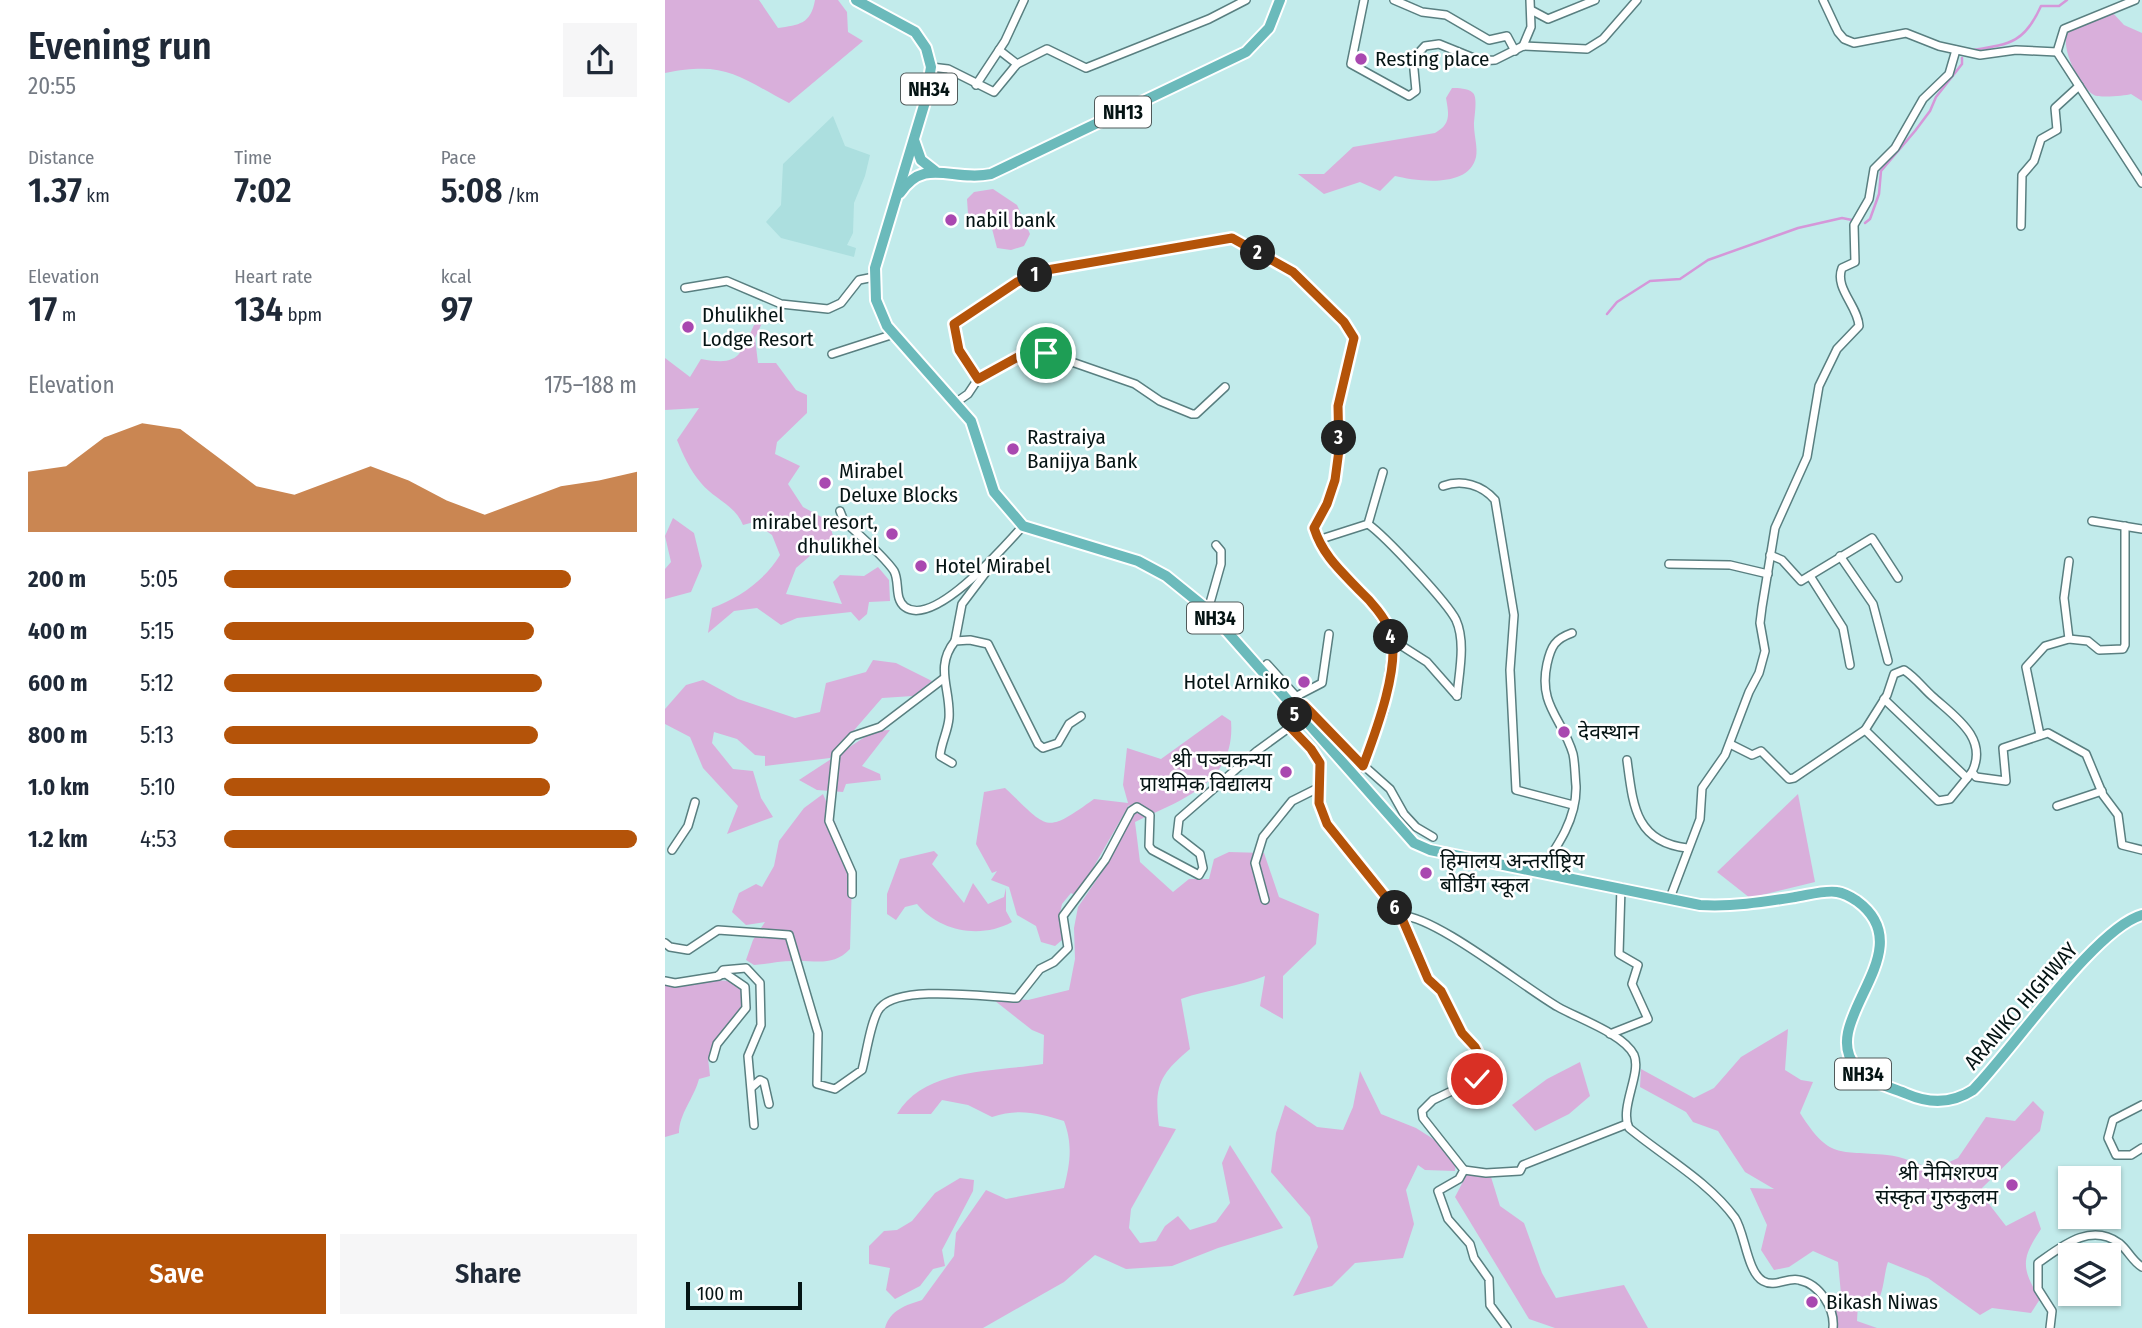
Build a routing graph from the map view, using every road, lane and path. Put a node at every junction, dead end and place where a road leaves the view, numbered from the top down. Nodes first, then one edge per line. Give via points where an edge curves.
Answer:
1 (856, 0) edge
2 (1024, 0) edge
3 (1246, 0) edge
4 (1280, 0) edge
5 (1364, 0) edge
6 (1394, 0) edge
7 (1530, 0) edge
8 (1594, 0) edge
9 (1637, 0) edge
10 (1823, 0) edge
11 (2135, 0) edge
12 (1571, 4) edge
13 (1531, 10) junction
14 (1523, 46) junction
15 (999, 50) junction
16 (1958, 50) junction
17 (1515, 51) junction
18 (2057, 52) junction
19 (1017, 64) junction
20 (931, 67) junction
21 (976, 85) junction
22 (2079, 86) junction
23 (914, 137) junction
24 (937, 173) junction
25 (2142, 183) edge
26 (890, 211) junction
27 (2021, 226) dead end
28 (874, 277) junction
29 (685, 288) dead end
30 (894, 334) junction
31 (832, 354) dead end
32 (978, 379) junction
33 (1225, 387) dead end
34 (955, 403) junction
35 (1383, 472) dead end
36 (1443, 486) dead end
37 (840, 511) dead end
38 (2092, 521) dead end
39 (1367, 524) junction
40 (1023, 526) junction
41 (2125, 526) junction
42 (2142, 529) edge
43 (1318, 540) junction
44 (1216, 545) dead end
45 (1770, 555) junction
46 (997, 556) junction
47 (1840, 556) junction
48 (2069, 561) dead end
49 (1668, 564) dead end
50 (1768, 574) junction
51 (1810, 576) junction
52 (1898, 578) dead end
53 (1208, 610) junction
54 (1572, 633) dead end
55 (1329, 634) dead end
56 (1391, 639) junction
57 (2069, 639) junction
58 (955, 641) junction
59 (1888, 661) dead end
60 (1268, 664) dead end
61 (1850, 666) dead end
62 (943, 679) junction
63 (1295, 697) junction
64 (1884, 699) junction
65 (1301, 707) junction
66 (1081, 716) dead end
67 (1290, 727) junction
68 (1865, 730) junction
69 (2040, 735) junction
70 (1730, 744) junction
71 (1627, 760) dead end
72 (952, 763) dead end
73 (1363, 766) junction
74 (1351, 774) junction
75 (1970, 775) junction
76 (1318, 788) junction
77 (2102, 791) junction
78 (695, 802) dead end
79 (1573, 805) junction
80 (2057, 806) dead end
81 (1433, 837) dead end
82 (1687, 848) junction
83 (672, 850) dead end
84 (2142, 850) edge
85 (1539, 874) junction
86 (1621, 887) junction
87 (852, 894) dead end
88 (1670, 898) junction
89 (1265, 900) dead end
90 (2142, 915) edge
91 (1401, 916) junction
92 (665, 943) edge
93 (719, 976) junction
94 (665, 981) edge
95 (1610, 1034) junction
96 (713, 1058) dead end
97 (752, 1087) junction
98 (769, 1104) dead end
99 (2142, 1105) edge
100 (1627, 1124) junction
101 (754, 1125) dead end
102 (2142, 1148) edge
103 (1464, 1170) junction
104 (2142, 1267) edge
105 (1507, 1328) edge
106 (1833, 1328) edge
107 (2050, 1328) edge

1 - 20 highway, NH34 via 915,32
2 - 15 street
3 - 19 street via 1086,68 1047,49
4 - 24 highway, NH13 via 1269,28 1246,52 991,174
5 - 17 street via 1351,64 1409,96 1416,91 1413,59 1425,46 1439,44 1481,61
6 - 17 street via 1422,12 1446,15 1489,40 1507,36
7 - 13 street
8 - 12 street
9 - 14 street via 1603,39 1587,49
10 - 16 street via 1838,32 1854,43 1906,33
11 - 18 street via 2064,30
12 - 13 street via 1548,19
13 - 14 street via 1531,27
14 - 17 street
15 - 19 street
15 - 21 street
16 - 18 street via 1988,55 2016,50
16 - 45 street via 1949,74 1923,99 1909,128 1871,177 1869,199 1854,225 1856,262 1840,272 1859,326 1837,349 1819,386 1807,457 1775,528
18 - 22 street
19 - 21 street via 994,92
20 - 21 street via 948,69
20 - 23 highway, NH34
22 - 25 street
22 - 27 street via 2055,108 2057,130 2041,139 2034,161 2022,175
23 - 24 highway via 921,160
23 - 26 highway, NH34
24 - 26 highway, NH13 via 922,172 911,178
26 - 28 highway, NH34
28 - 29 street via 859,280 841,303 828,309 781,303 727,281
28 - 30 highway, NH34 via 879,309
30 - 31 street
30 - 34 highway, NH34
32 - 33 street via 1027,352 1046,353 1135,384 1192,414
32 - 34 street
32 - 43 street via 959,350 954,324 1017,282 1047,270 1232,238 1293,272 1344,322 1354,338 1338,406 1335,480 1314,528
34 - 40 highway, NH34 via 971,421 994,492
35 - 39 street
36 - 79 street via 1465,483 1487,491 1495,500 1514,615 1510,670 1516,790
37 - 46 street via 844,522 894,571 899,600 911,610 944,601
38 - 41 street
39 - 43 street
39 - 56 street via 1456,621 1462,650 1457,696 1426,662
40 - 46 street
40 - 53 highway, ARANIKO HIGHWAY / NH34 via 1138,561 1166,576
41 - 42 street
41 - 57 street via 2125,645 2123,649 2099,650 2088,641
43 - 56 street via 1334,566 1363,593 1391,632
44 - 53 street via 1221,564
45 - 50 street
45 - 51 street via 1781,560 1798,580
46 - 58 street via 962,604
47 - 51 street
47 - 52 street via 1872,538
47 - 59 street via 1873,604
48 - 57 street via 2064,598
49 - 50 street via 1730,565
50 - 70 street via 1760,623 1765,652
51 - 61 street via 1843,628
53 - 65 highway, ARANIKO HIGHWAY / NH34
54 - 79 street via 1551,646 1544,681 1557,725 1573,753
55 - 63 street via 1322,683
56 - 73 street via 1384,711
57 - 69 street via 2045,646 2026,667
58 - 62 street via 946,652
58 - 66 street via 988,644 1043,748 1058,743 1069,724
60 - 63 street
62 - 72 street via 949,717 940,756
62 - 87 street via 880,727 853,736 836,754 829,821 852,873
63 - 65 street
64 - 68 street
64 - 75 street
64 - 75 street via 1899,670 1918,679 1972,737 1978,759
65 - 67 street
65 - 73 street
65 - 74 highway, ARANIKO HIGHWAY / NH34
67 - 76 street via 1320,763
67 - 92 street via 1179,819 1177,836 1200,855 1203,868 1199,874 1149,846 1150,815 1137,807 1063,916 1068,948 1040,969 1017,998 929,994 889,1000 877,1010 862,1070 835,1089 817,1084 818,1033 789,935 718,930 688,950
68 - 70 street via 1789,779 1761,751 1752,755
68 - 75 street via 1932,799 1949,799
69 - 75 street via 2003,748 2006,781
69 - 77 street via 2054,733 2086,754
70 - 82 street via 1702,788 1700,819
71 - 82 street via 1643,828 1665,845
73 - 74 street
73 - 81 street via 1390,789 1416,827
74 - 85 highway, ARANIKO HIGHWAY / NH34 via 1414,843
76 - 89 street via 1292,801 1263,837 1255,863
76 - 91 street via 1327,824
77 - 80 street
77 - 84 street via 2118,815 2122,845
78 - 83 street via 688,826
79 - 85 street via 1569,824
82 - 88 street
85 - 86 highway, ARANIKO HIGHWAY / NH34
86 - 88 highway, ARANIKO HIGHWAY / NH34
86 - 95 street via 1619,954 1639,965 1632,984 1648,1019
88 - 90 highway, ARANIKO HIGHWAY / NH34 via 1700,905 1745,905 1831,892 1858,902 1875,924 1880,948 1873,975 1849,1025 1854,1065 1876,1081 1915,1098 1939,1101 1973,1090 2093,950
91 - 95 street via 1436,928 1556,1006
91 - 103 street via 1428,979 1441,991 1480,1057 1477,1079 1433,1100 1422,1111 1427,1127
93 - 94 street
93 - 96 street via 726,974 745,987 746,1008 717,1044
93 - 97 street via 723,970 746,968 760,983 761,1025 748,1056
95 - 100 street via 1635,1056
97 - 98 street via 764,1082
97 - 101 street
99 - 102 street via 2113,1121 2108,1138 2116,1155 2131,1155
100 - 103 street via 1523,1165 1520,1171
100 - 106 street via 1733,1216 1758,1277 1771,1284 1798,1280 1809,1284 1831,1308
103 - 105 street via 1459,1179 1438,1191 1448,1219 1470,1244 1473,1258 1489,1279 1490,1305
104 - 107 street via 2114,1240 2074,1237 2038,1263 2038,1289 2052,1311

